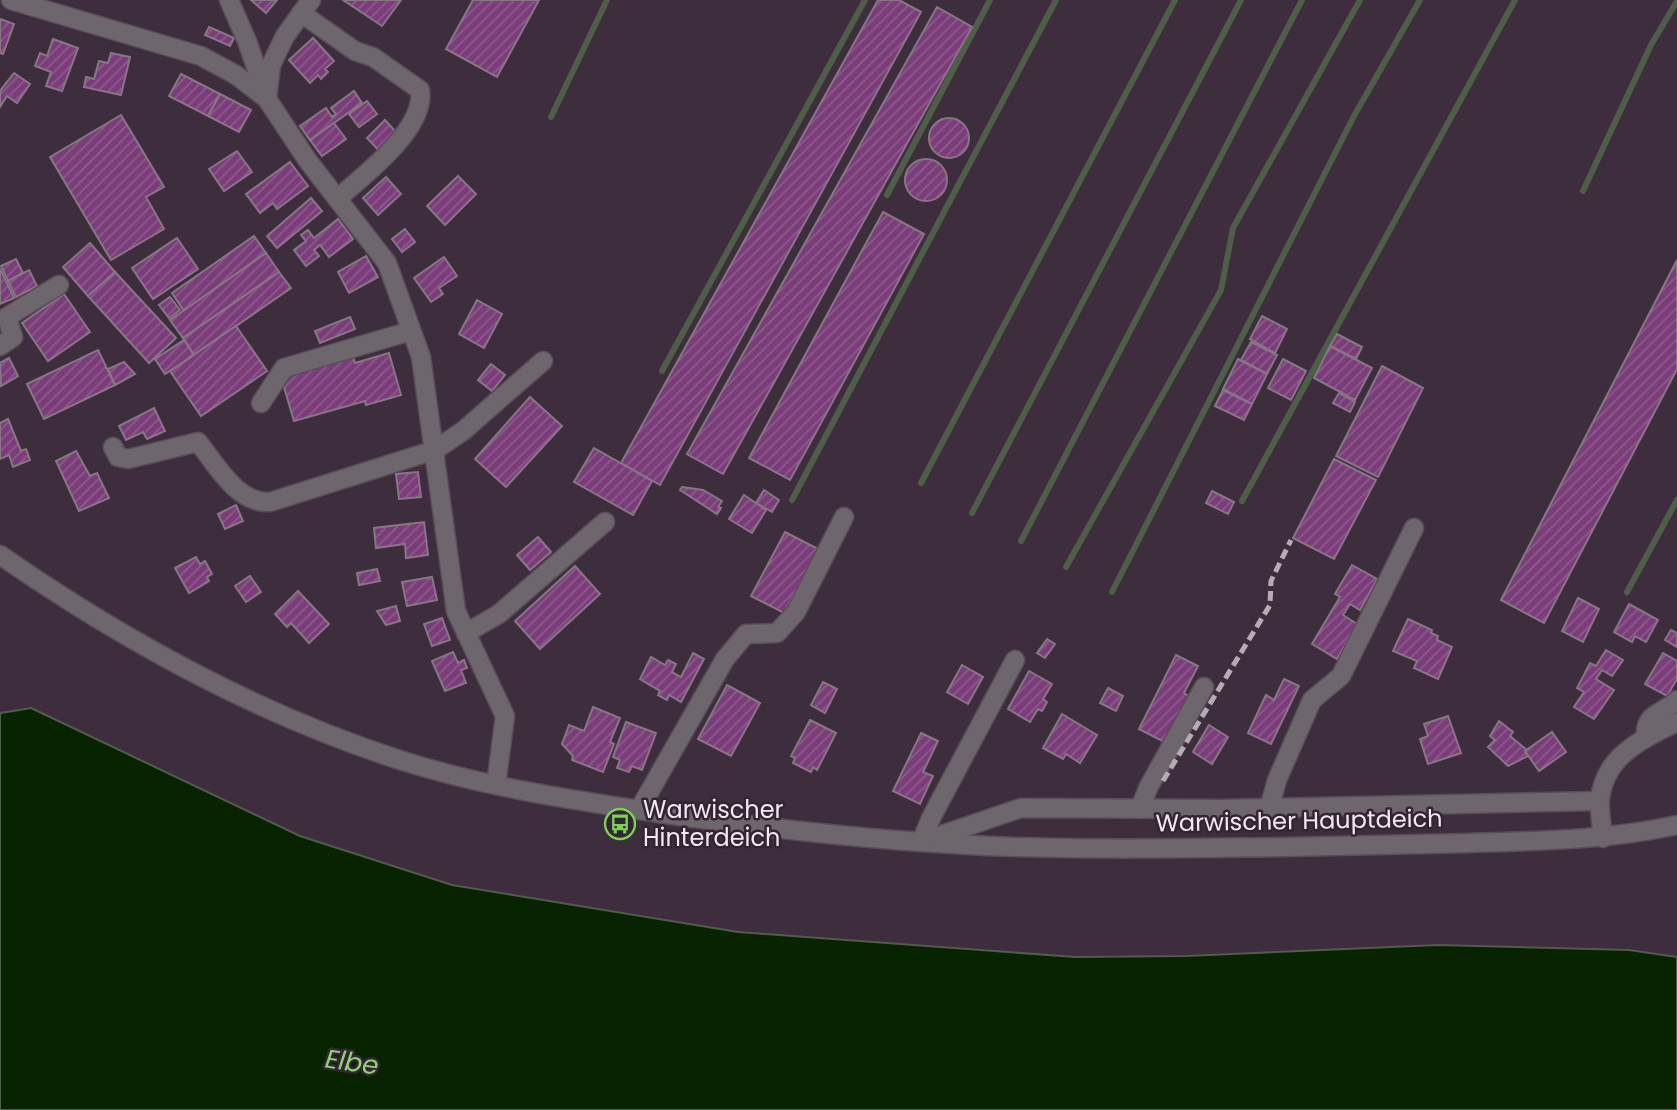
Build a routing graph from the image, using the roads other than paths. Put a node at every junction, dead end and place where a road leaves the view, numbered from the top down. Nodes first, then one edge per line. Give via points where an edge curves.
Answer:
1 (11, 0) edge
2 (229, 0) edge
3 (306, 7) edge
4 (267, 99) junction
5 (337, 199) junction
6 (59, 285) dead end
7 (411, 331) junction
8 (0, 346) edge
9 (543, 361) dead end
10 (261, 403) dead end
11 (113, 447) dead end
12 (435, 450) junction
13 (844, 517) dead end
14 (605, 522) dead end
15 (1414, 528) dead end
16 (0, 555) edge
17 (466, 633) junction
18 (1015, 660) dead end
19 (1204, 687) dead end
20 (1677, 700) edge
21 (1677, 722) edge
22 (1646, 738) junction
23 (496, 785) junction
24 (1600, 801) junction
25 (1269, 808) junction
26 (1140, 809) junction
27 (639, 810) junction
28 (1677, 825) edge
29 (1603, 838) junction
30 (920, 842) junction

1 - 4 street via 201,56
2 - 4 street
3 - 4 street via 271,65
3 - 5 street via 355,51 373,57 420,90 419,106 405,133
4 - 5 street
5 - 7 street via 387,263
6 - 8 street via 6,317 13,337
7 - 10 street via 284,368
7 - 12 street via 421,357
9 - 12 street
11 - 12 street via 118,457 128,459 198,442 237,489 258,503
12 - 17 street via 456,611
13 - 27 street via 796,612 777,633 746,634 726,659
14 - 17 street via 499,614
15 - 25 street via 1341,676 1312,701
16 - 23 street, Warwischer Hauptdeich via 152,651 263,706 401,761
17 - 23 street via 505,716
18 - 30 street
19 - 26 street
20 - 22 street via 1648,719
21 - 22 street
22 - 24 street via 1614,762 1603,780
23 - 27 street, Warwischer Hauptdeich
24 - 25 street, Warwischer Hauptdeich
24 - 29 street
25 - 26 street, Warwischer Hauptdeich
26 - 30 street, Warwischer Hauptdeich via 1021,808
27 - 30 street, Warwischer Hauptdeich
28 - 29 street, Warwischer Hauptdeich
29 - 30 street, Warwischer Hauptdeich via 1197,848

